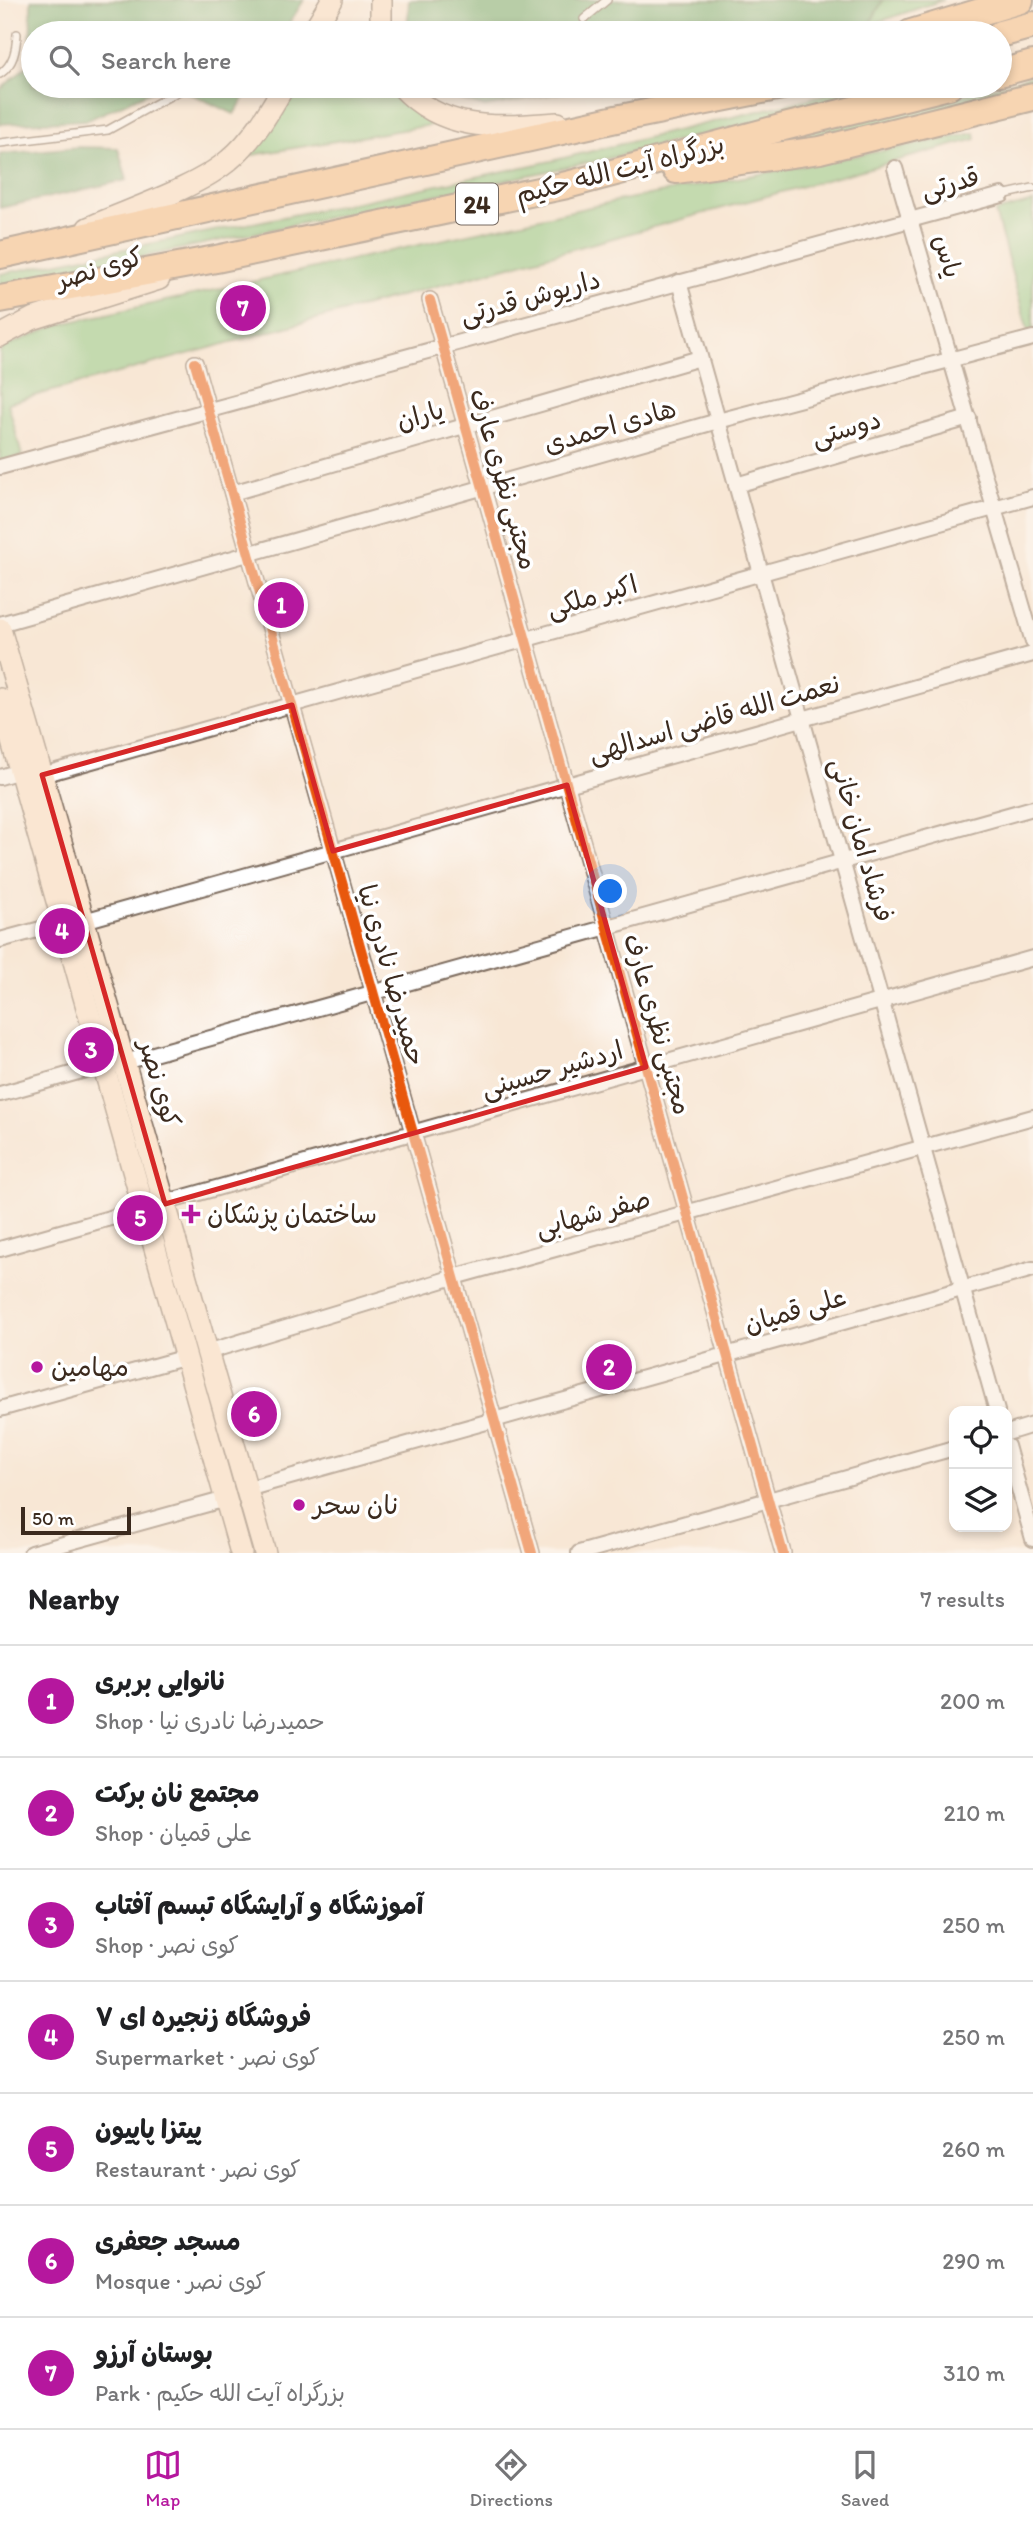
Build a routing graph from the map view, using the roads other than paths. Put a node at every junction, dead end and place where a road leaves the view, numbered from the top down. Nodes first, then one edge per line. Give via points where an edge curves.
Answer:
1 (332, 0) edge
2 (381, 0) edge
3 (607, 0) edge
4 (1010, 3) edge
5 (584, 19) dead end
6 (319, 21) edge
7 (381, 21) edge
8 (951, 21) edge
9 (1033, 25) edge
10 (1012, 31) edge
11 (17, 34) dead end
12 (1033, 64) edge
13 (1012, 70) edge
14 (0, 74) edge
15 (1033, 97) edge
16 (166, 98) edge
17 (276, 98) edge
18 (412, 98) edge
19 (685, 98) edge
20 (722, 98) edge
21 (901, 98) edge
22 (1033, 104) edge
23 (993, 108) junction
24 (616, 119) junction
25 (0, 143) edge
26 (895, 168) dead end
27 (567, 186) junction
28 (1033, 188) edge
29 (1002, 195) joint
30 (911, 219) junction
31 (43, 246) junction
32 (0, 255) edge
33 (216, 259) junction
34 (679, 282) junction
35 (0, 299) edge
36 (430, 300) dead end
37 (0, 336) edge
38 (1033, 338) edge
39 (443, 346) junction
40 (701, 358) junction
41 (952, 358) junction
42 (195, 363) dead end
43 (208, 410) junction
44 (969, 418) junction
45 (718, 421) junction
46 (465, 426) junction
47 (0, 467) edge
48 (736, 485) junction
49 (483, 487) junction
50 (232, 493) junction
51 (1033, 497) edge
52 (995, 508) junction
53 (249, 553) junction
54 (761, 574) junction
55 (0, 626) edge
56 (526, 640) junction
57 (1033, 642) edge
58 (1033, 654) edge
59 (0, 699) edge
60 (292, 705) junction
61 (802, 719) junction
62 (10, 774) edge
63 (42, 775) junction
64 (567, 785) junction
65 (1033, 808) edge
66 (333, 851) junction
67 (842, 860) junction
68 (74, 922) junction
69 (607, 926) junction
70 (0, 940) edge
71 (1033, 958) edge
72 (373, 992) junction
73 (882, 1001) junction
74 (125, 1062) junction
75 (103, 1065) junction
76 (646, 1067) junction
77 (0, 1094) edge
78 (1033, 1117) edge
79 (413, 1133) junction
80 (923, 1147) junction
81 (165, 1203) junction
82 (144, 1209) junction
83 (687, 1212) junction
84 (0, 1249) edge
85 (1033, 1269) edge
86 (454, 1277) junction
87 (962, 1289) junction
88 (208, 1352) junction
89 (727, 1354) junction
90 (186, 1357) junction
91 (996, 1406) edge
92 (0, 1409) edge
93 (494, 1420) junction
94 (1033, 1426) edge
95 (1012, 1432) edge
96 (949, 1449) edge
97 (1012, 1464) edge
98 (247, 1489) junction
99 (226, 1499) junction
100 (768, 1500) junction
101 (1033, 1539) edge
102 (31, 1553) edge
103 (241, 1553) edge
104 (265, 1553) edge
105 (532, 1553) edge
106 (579, 1553) edge
107 (783, 1553) edge

1 - 6 main road
2 - 7 main road
3 - 5 lane
4 - 8 highway
9 - 10 highway
11 - 14 lane via 16,54
12 - 13 highway
15 - 23 highway
16 - 25 lane via 108,130
17 - 31 main road via 253,135 220,167 170,194
18 - 24 main road via 435,113 496,127
19 - 24 highway
20 - 24 highway, بزرگراه آیت الله حکیم / 24
21 - 27 highway, بزرگراه آیت الله حکیم / 24
22 - 23 highway
23 - 27 highway via 820,150
24 - 31 highway, بزرگراه آیت الله حکیم / 24
26 - 30 street, یاس
27 - 33 highway, بزرگراه آیت الله حکیم / 24
28 - 29 lane
29 - 30 street, قدرتی
30 - 34 street, داریوش قدرتی
30 - 41 street, یاس
31 - 32 highway, بزرگراه آیت الله حکیم / 24
33 - 35 highway, بزرگراه آیت الله حکیم / 24
33 - 37 main road, کوی نصر via 32,319
34 - 39 street, داریوش قدرتی
34 - 40 street, فرشاد امان خانی
36 - 39 street, مجتبی نظری عارف
38 - 41 street, هادی احمدی
39 - 43 street, داریوش قدرتی
39 - 46 street, مجتبی نظری عارف
40 - 45 street, فرشاد امان خانی
40 - 46 street, یاران
41 - 44 street, یاس
41 - 45 street, هادی احمدی
42 - 43 street, حمیدرضا نادری نیا
43 - 47 street, داریوش قدرتی
43 - 50 street, حمیدرضا نادری نیا
44 - 48 street, دوستی
44 - 52 street, یاس
45 - 48 street, فرشاد امان خانی
45 - 49 street, هادی احمدی
46 - 49 street, مجتبی نظری عارف
46 - 50 street, یاران
48 - 54 street, فرشاد امان خانی
49 - 53 street, هادی احمدی
49 - 56 street, مجتبی نظری عارف
50 - 53 street, حمیدرضا نادری نیا
51 - 52 street, اکبر ملکی
52 - 54 street, اکبر ملکی
52 - 57 street, یاس
53 - 55 street, هادی احمدی
53 - 60 street, حمیدرضا نادری نیا
54 - 56 street, اکبر ملکی
54 - 61 street, فرشاد امان خانی
55 - 63 main road, کوی نصر
56 - 60 street, اکبر ملکی
56 - 64 street, مجتبی نظری عارف
58 - 61 street, نعمت الله قاضی اسدالهی
59 - 62 main road, کوی نصر
60 - 63 street, اکبر ملکی
60 - 66 street, حمیدرضا نادری نیا
61 - 64 street, نعمت الله قاضی اسدالهی
61 - 67 street, فرشاد امان خانی
62 - 68 main road, کوی نصر
63 - 68 main road, کوی نصر
64 - 66 street, نعمت الله قاضی اسدالهی
64 - 69 street, مجتبی نظری عارف
65 - 67 street
66 - 68 street, نعمت الله قاضی اسدالهی
66 - 72 street, حمیدرضا نادری نیا
67 - 69 street
67 - 73 street, فرشاد امان خانی
68 - 70 street, نعمت الله قاضی اسدالهی
68 - 74 main road, کوی نصر
68 - 75 main road, کوی نصر
69 - 72 street
69 - 76 street, مجتبی نظری عارف
71 - 73 street, اردشیر حسینی
72 - 74 street
72 - 79 street, حمیدرضا نادری نیا
73 - 76 street, اردشیر حسینی
73 - 80 street, فرشاد امان خانی
74 - 75 street
74 - 81 main road, کوی نصر
75 - 77 street
75 - 82 main road, کوی نصر
76 - 79 street, اردشیر حسینی
76 - 83 street, مجتبی نظری عارف
78 - 80 street, صفر شهابی
79 - 81 street, اردشیر حسینی
79 - 86 street, حمیدرضا نادری نیا
80 - 83 street, صفر شهابی
80 - 87 street, فرشاد امان خانی
81 - 82 street, اردشیر حسینی
81 - 88 main road, کوی نصر
82 - 84 street, اردشیر حسینی
82 - 90 main road, کوی نصر
83 - 86 street, صفر شهابی
83 - 89 street, مجتبی نظری عارف
85 - 87 street, علی قمیان
86 - 88 street, صفر شهابی
86 - 93 street, حمیدرضا نادری نیا
87 - 89 street, علی قمیان
87 - 91 street, فرشاد امان خانی
88 - 98 main road, کوی نصر
89 - 93 street, علی قمیان
89 - 100 street, مجتبی نظری عارف
90 - 92 street
90 - 99 main road, کوی نصر
93 - 98 street, علی قمیان
93 - 105 street, حمیدرضا نادری نیا
94 - 95 street
96 - 100 street
97 - 101 street
98 - 104 main road, کوی نصر
99 - 102 street
99 - 103 main road, کوی نصر
100 - 106 street
100 - 107 street, مجتبی نظری عارف

